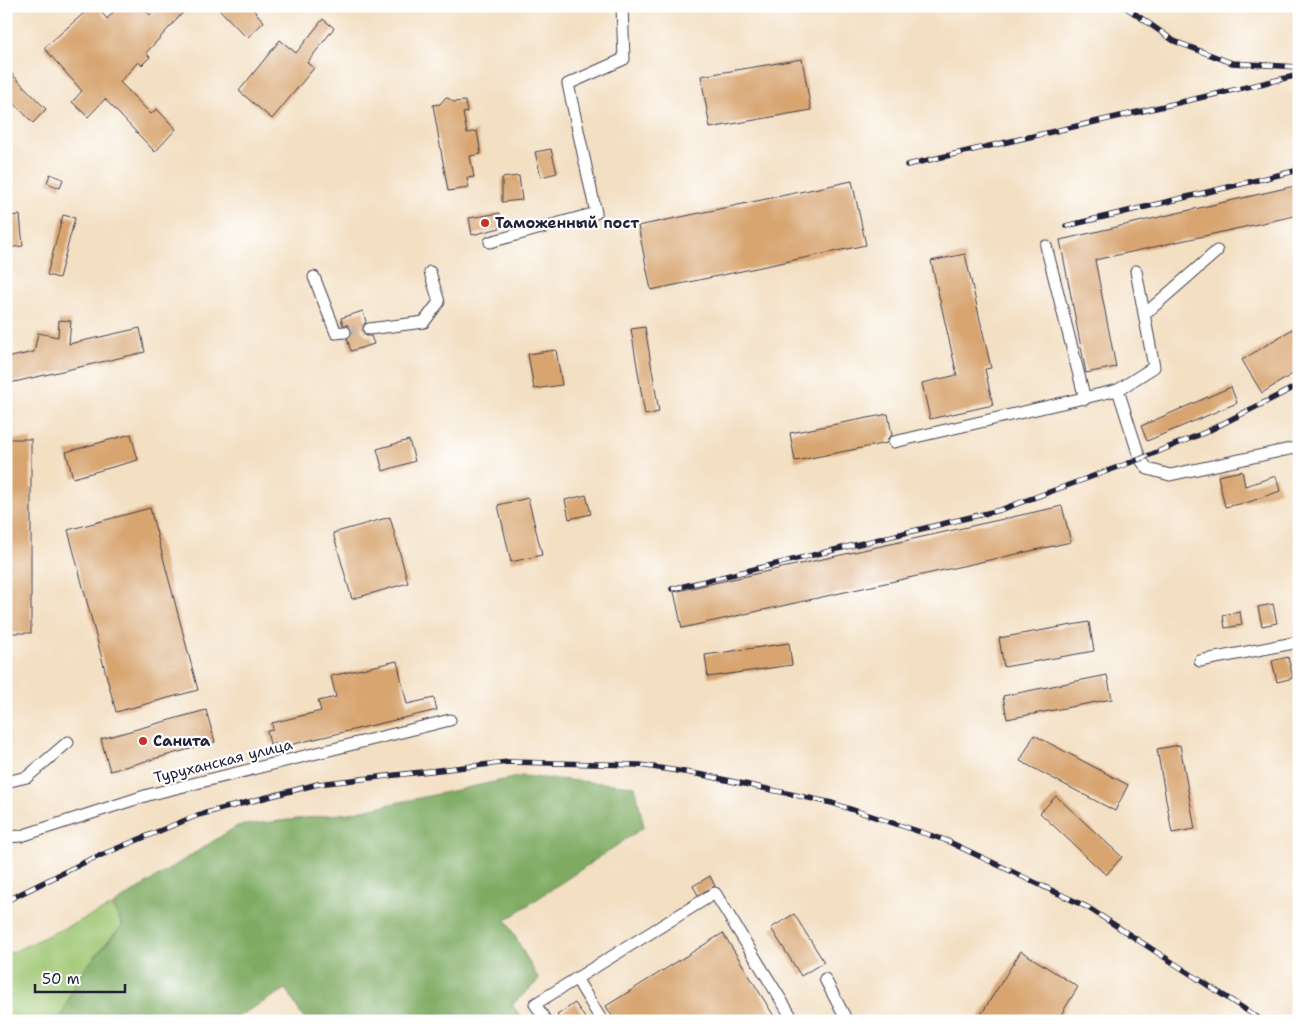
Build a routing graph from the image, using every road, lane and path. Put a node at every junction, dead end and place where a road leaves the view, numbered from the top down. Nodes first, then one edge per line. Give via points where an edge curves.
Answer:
1 (622, 6) edge
2 (490, 242) dead end
3 (1046, 246) dead end
4 (1217, 251) dead end
5 (1136, 271) dead end
6 (430, 272) dead end
7 (314, 277) dead end
8 (1146, 313) junction
9 (368, 329) tunnel mouth
10 (345, 332) dead end
11 (1118, 390) junction
12 (1085, 399) junction
13 (894, 442) dead end
14 (1299, 447) edge
15 (1299, 642) edge
16 (1200, 661) dead end
17 (450, 720) dead end
18 (68, 742) dead end
19 (6, 782) edge
20 (6, 837) edge
21 (576, 978) junction
22 (825, 978) dead end
23 (546, 1021) edge
24 (602, 1021) edge
25 (794, 1021) edge
26 (847, 1021) edge

1 - 2 street via 624,59 568,84 596,213
3 - 12 street
4 - 8 street
5 - 8 street
6 - 9 street via 439,302 424,322
7 - 10 street via 336,333
8 - 11 street via 1154,367
11 - 12 street
11 - 14 street via 1140,459 1148,469 1170,475
12 - 13 street
15 - 16 street
17 - 20 street, Туруханская улица via 148,795 21,836
18 - 19 street via 27,777
21 - 23 street via 534,1004
21 - 24 street
21 - 25 street via 715,893
22 - 26 street

